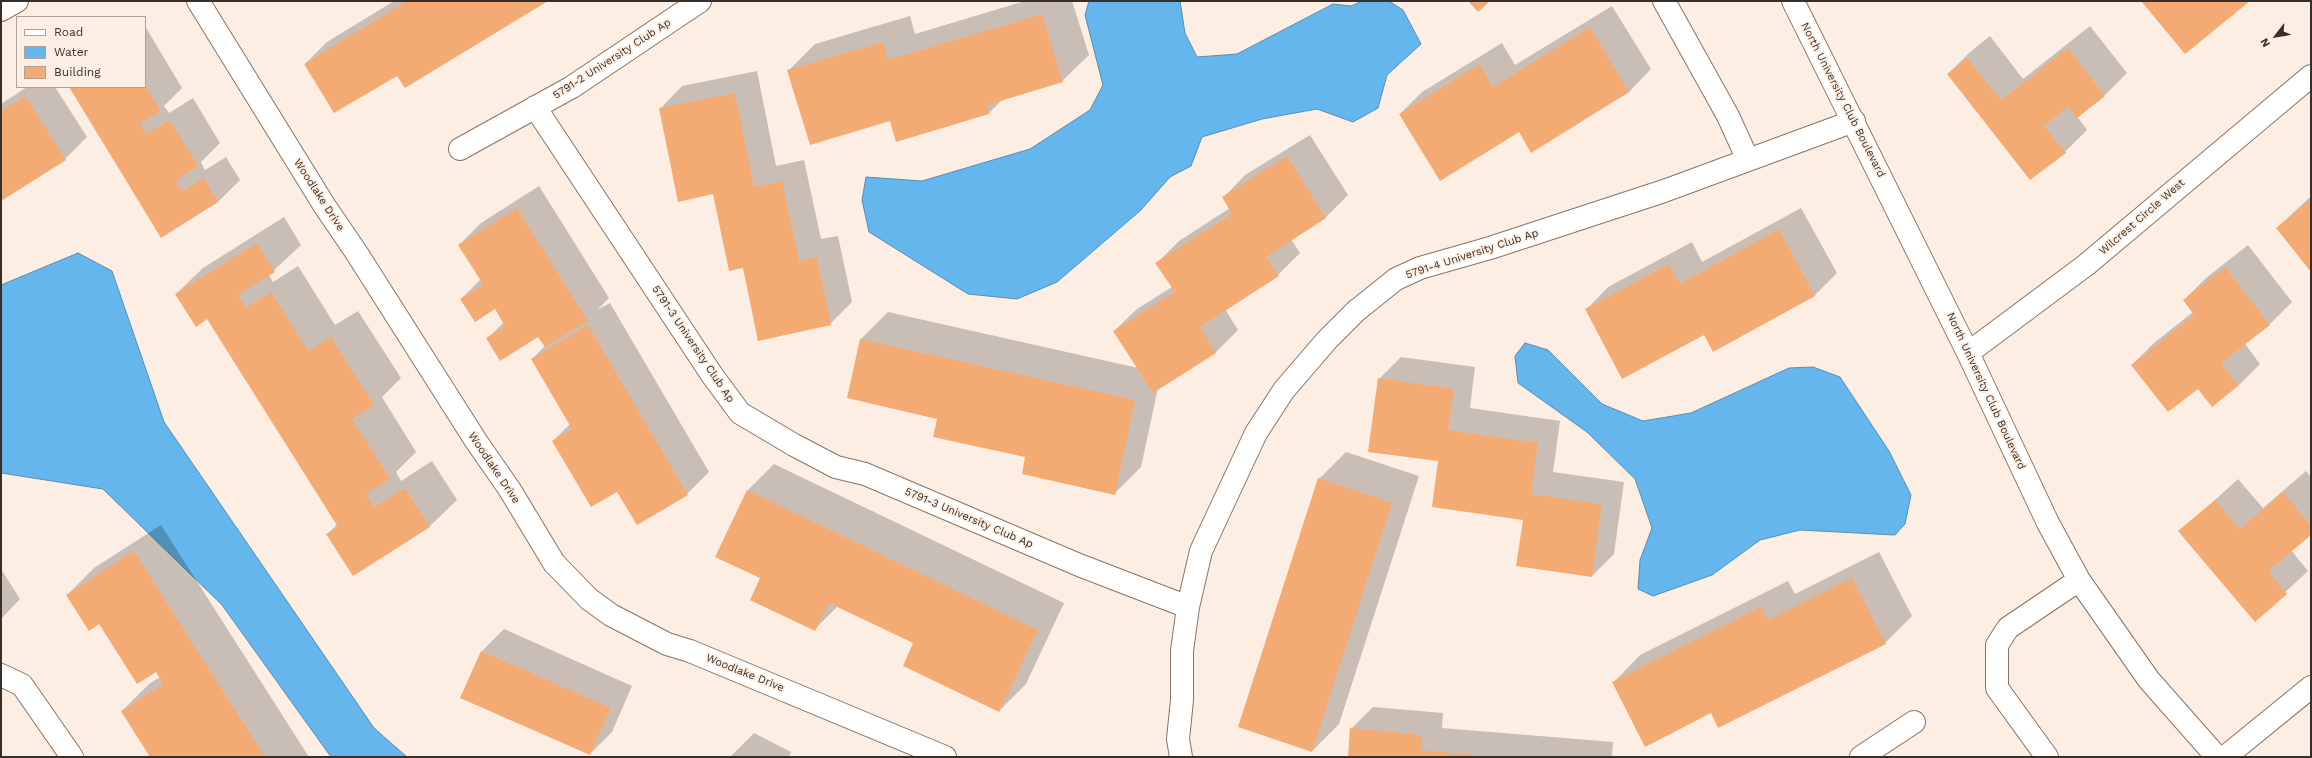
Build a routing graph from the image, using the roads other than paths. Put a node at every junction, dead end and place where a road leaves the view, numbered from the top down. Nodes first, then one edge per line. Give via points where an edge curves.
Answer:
1 (17, 1) edge
2 (198, 1) edge
3 (700, 1) edge
4 (1664, 1) edge
5 (1793, 1) edge
6 (1, 10) edge
7 (2311, 76) edge
8 (535, 107) junction
9 (1854, 121) junction
10 (460, 149) dead end
11 (1748, 160) junction
12 (1968, 353) junction
13 (2079, 580) junction
14 (1188, 607) junction
15 (1, 676) edge
16 (2311, 687) edge
17 (1914, 722) dead end
18 (72, 757) edge
19 (945, 757) edge
20 (1181, 757) edge
21 (1861, 757) edge
22 (2047, 757) edge
23 (2217, 757) edge
24 (2225, 757) edge

1 - 6 street
2 - 19 street, Woodlake Drive via 324,205 510,490 554,563 589,599 611,615 667,644 690,650
3 - 8 street, 5791-2 University Club Ap via 572,87
4 - 11 street via 1728,116
5 - 9 street, North University Club Boulevard
7 - 12 street, Wilcrest Circle West via 2086,265
8 - 10 street, 5791-2 University Club Ap
8 - 14 street, 5791-3 University Club Ap via 712,375 740,413 836,467 865,474 1079,565
9 - 11 street, 5791-4 University Club Ap
9 - 12 street, North University Club Boulevard
11 - 14 street, 5791-4 University Club Ap via 1649,196 1420,268 1390,283 1326,340 1284,390 1256,433 1201,551
12 - 13 street, North University Club Boulevard via 2048,523
13 - 22 street via 2008,628 1997,645 1996,688
13 - 23 street, North University Club Boulevard via 2149,680
14 - 20 street, 5791-4 University Club Ap via 1182,651 1182,700 1178,739
15 - 18 street via 22,685
16 - 24 street
17 - 21 street

